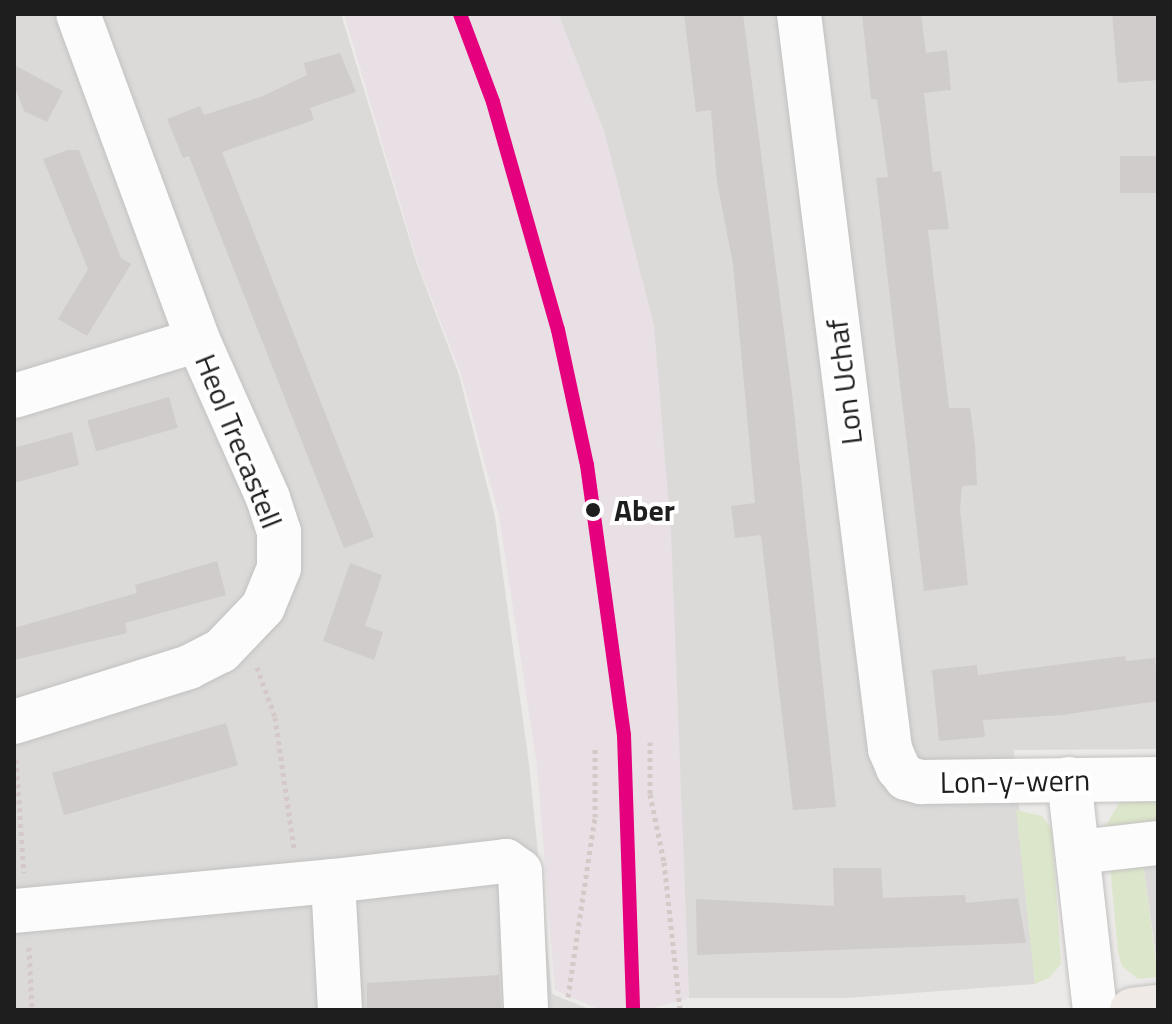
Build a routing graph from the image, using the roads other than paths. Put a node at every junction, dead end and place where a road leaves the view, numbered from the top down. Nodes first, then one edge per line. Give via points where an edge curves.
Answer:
1 (78, 14) edge
2 (799, 14) edge
3 (198, 340) junction
4 (14, 396) edge
5 (14, 722) edge
6 (890, 749) joint
7 (1069, 779) junction
8 (1158, 779) edge
9 (1158, 843) edge
10 (1079, 852) junction
11 (316, 883) junction
12 (14, 911) edge
13 (547, 1007) edge
14 (1158, 1007) edge
15 (340, 1010) edge
16 (1095, 1010) edge
17 (1132, 1010) edge

1 - 3 street, Heol Trecastell
2 - 6 street, Lon Uchaf
3 - 4 street
3 - 5 street, Heol Trecastell via 279,532 279,568 263,607 221,651 189,667
6 - 7 street, Lon-y-wern via 906,778 921,782
7 - 8 street, Lon-y-wern
7 - 10 street
9 - 10 street
10 - 16 street
11 - 12 street
11 - 13 street via 506,861 520,871
11 - 15 street
14 - 17 main road

